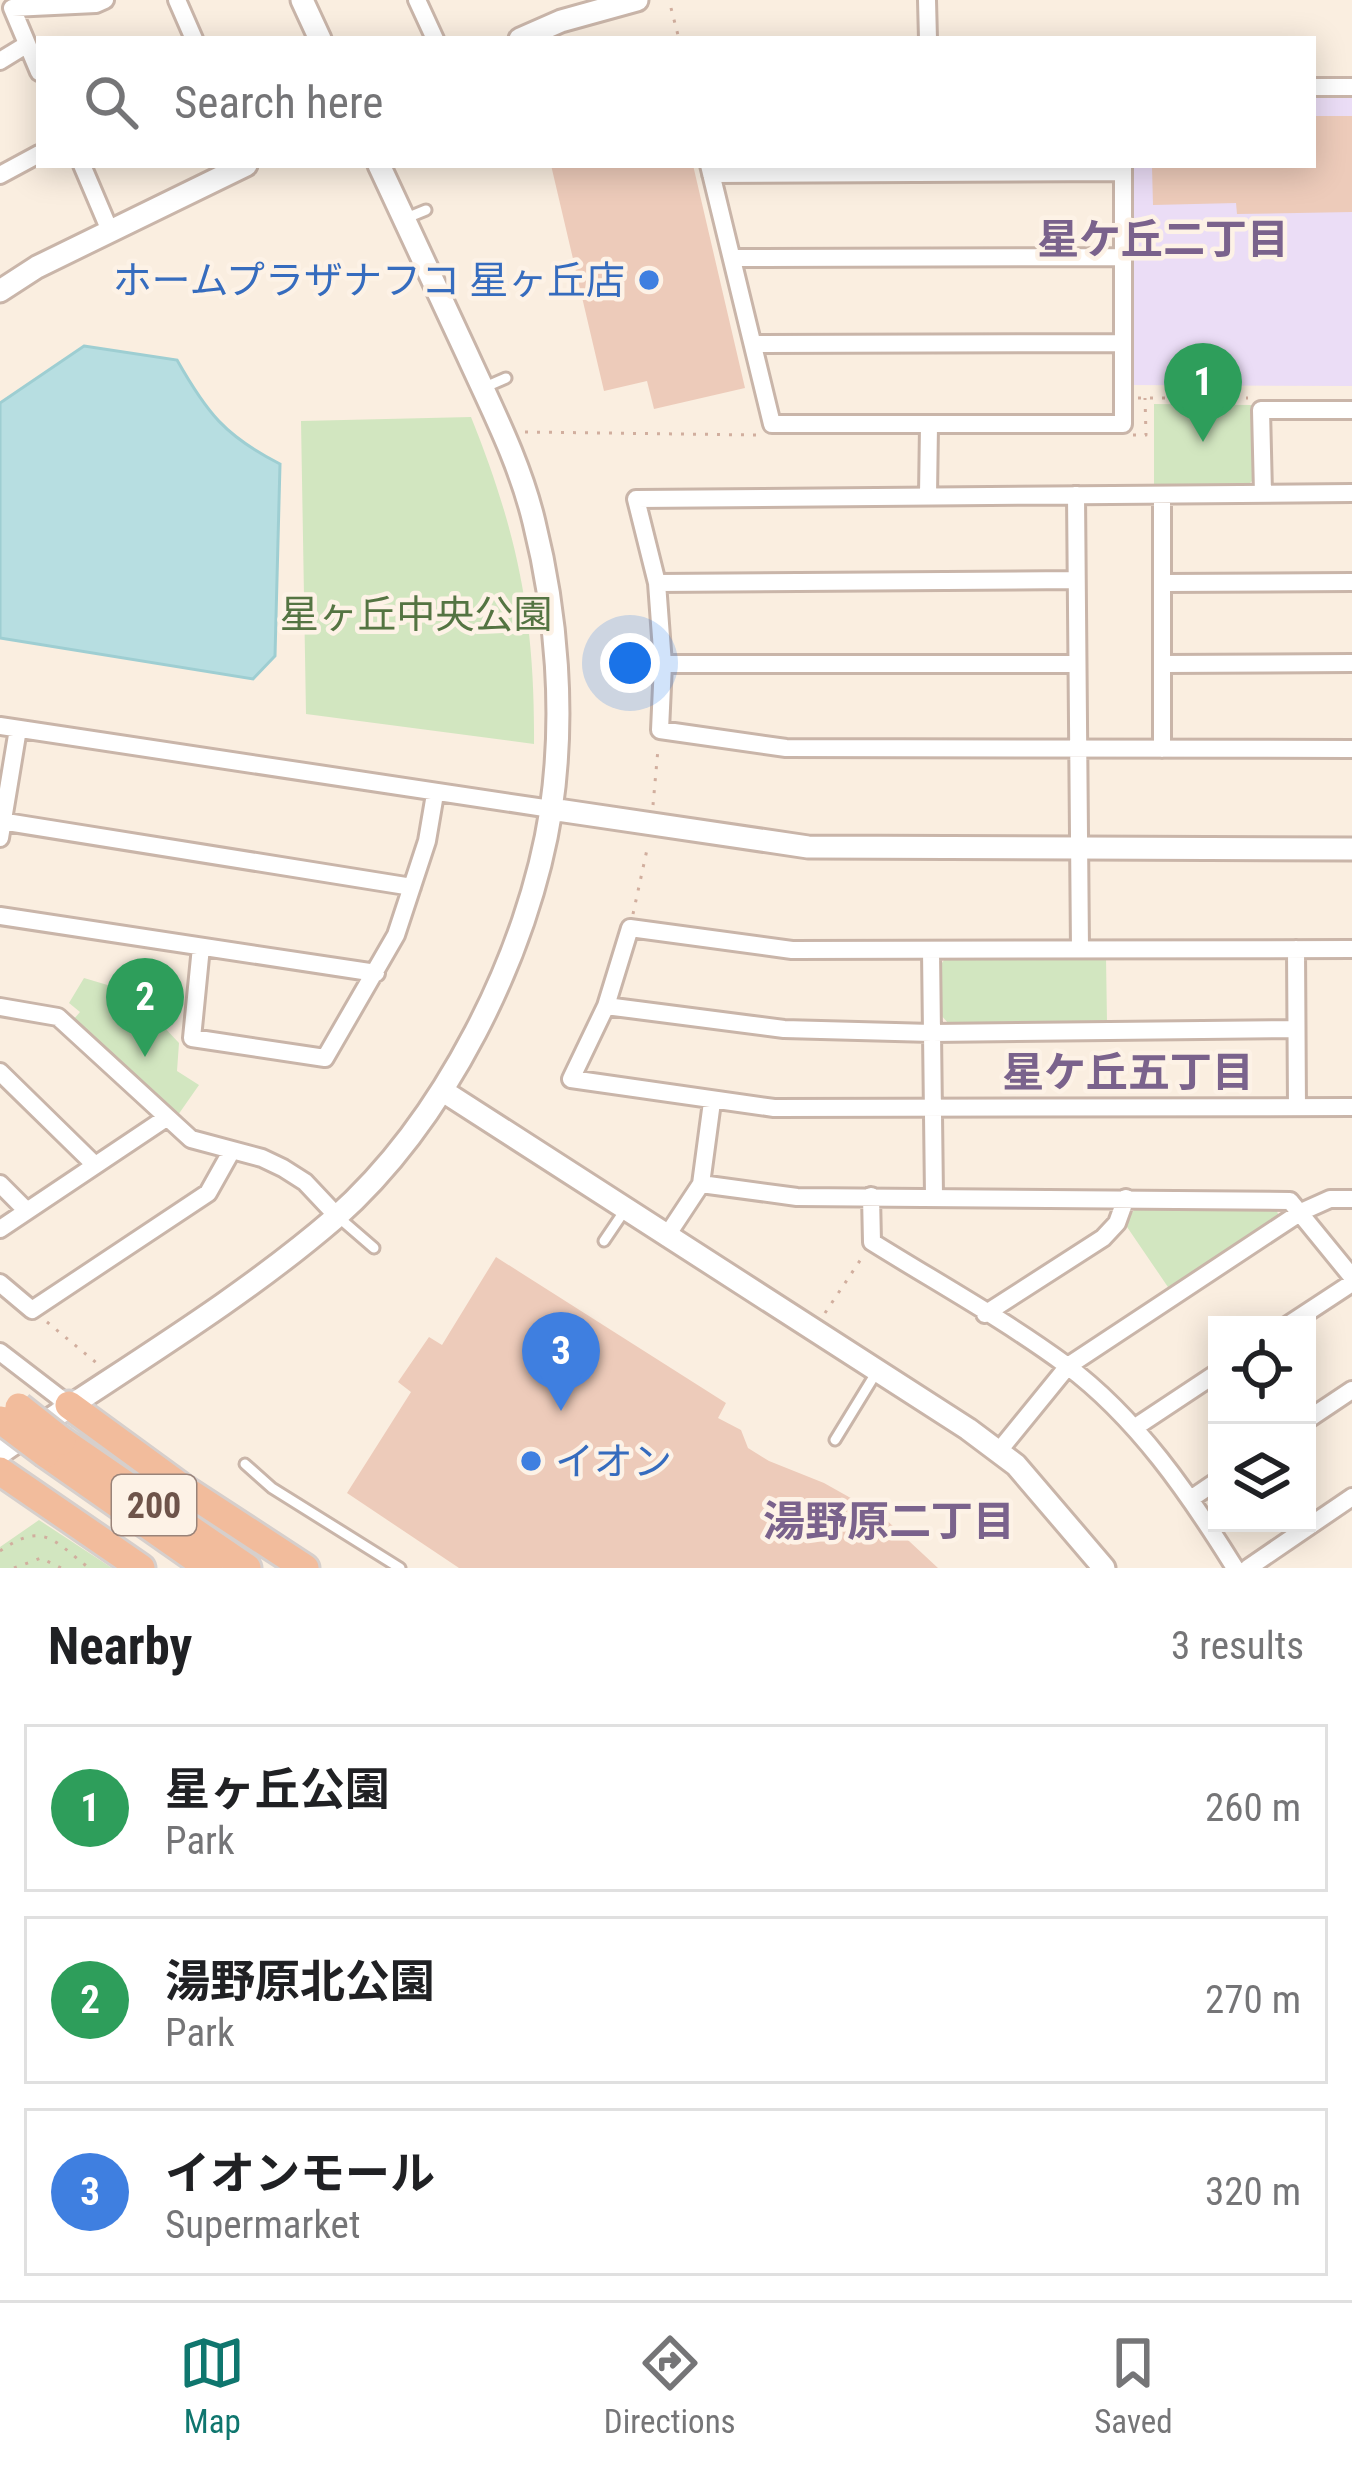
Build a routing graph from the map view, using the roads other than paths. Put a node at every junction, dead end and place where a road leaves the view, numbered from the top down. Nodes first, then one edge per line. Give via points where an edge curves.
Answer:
1 (105, 0) edge
2 (177, 0) edge
3 (302, 0) edge
4 (417, 0) edge
5 (637, 0) edge
6 (927, 0) edge
7 (6, 8) edge
8 (193, 36) edge
9 (319, 36) edge
10 (434, 36) edge
11 (527, 36) edge
12 (928, 36) edge
13 (26, 45) junction
14 (0, 61) edge
15 (36, 66) edge
16 (1316, 87) edge
17 (1352, 87) edge
18 (36, 156) edge
19 (83, 168) edge
20 (240, 168) edge
21 (380, 168) edge
22 (1123, 168) edge
23 (710, 170) edge
24 (0, 175) edge
25 (426, 210) dead end
26 (404, 219) junction
27 (110, 230) junction
28 (1122, 257) junction
29 (732, 258) junction
30 (0, 291) edge
31 (1123, 343) junction
32 (753, 344) junction
33 (506, 378) dead end
34 (483, 388) junction
35 (1352, 410) edge
36 (929, 426) junction
37 (1263, 493) junction
38 (1352, 493) edge
39 (1076, 495) junction
40 (1162, 495) junction
41 (928, 496) junction
42 (1076, 580) junction
43 (1352, 582) edge
44 (657, 583) junction
45 (1163, 583) junction
46 (663, 664) junction
47 (1076, 664) junction
48 (1163, 664) junction
49 (1352, 664) edge
50 (9, 728) edge
51 (1078, 749) junction
52 (1162, 749) junction
53 (1352, 749) edge
54 (435, 794) junction
55 (551, 809) junction
56 (1, 827) edge
57 (1080, 849) junction
58 (1352, 849) edge
59 (412, 887) junction
60 (0, 916) edge
61 (201, 947) junction
62 (1079, 949) junction
63 (1296, 949) junction
64 (1352, 949) edge
65 (932, 951) junction
66 (376, 973) junction
67 (606, 1006) junction
68 (0, 1007) edge
69 (1296, 1029) junction
70 (932, 1033) junction
71 (0, 1072) edge
72 (443, 1091) junction
73 (712, 1102) junction
74 (1297, 1107) junction
75 (1352, 1107) edge
76 (932, 1109) junction
77 (166, 1118) junction
78 (231, 1152) junction
79 (95, 1166) junction
80 (0, 1184) edge
81 (701, 1184) junction
82 (871, 1196) junction
83 (934, 1196) junction
84 (1126, 1198) junction
85 (1352, 1199) edge
86 (625, 1210) junction
87 (27, 1211) junction
88 (1301, 1212) junction
89 (337, 1216) junction
90 (0, 1229) edge
91 (666, 1237) junction
92 (604, 1240) dead end
93 (374, 1248) dead end
94 (1352, 1280) edge
95 (0, 1283) edge
96 (985, 1314) junction
97 (1301, 1316) edge
98 (0, 1352) edge
99 (1068, 1366) junction
100 (877, 1371) junction
101 (1208, 1379) edge
102 (1352, 1390) edge
103 (69, 1405) junction
104 (5, 1409) edge
105 (1316, 1414) edge
106 (1134, 1428) junction
107 (835, 1440) dead end
108 (54, 1448) junction
109 (998, 1452) junction
110 (0, 1453) edge
111 (244, 1465) dead end
112 (0, 1471) edge
113 (1208, 1487) edge
114 (1352, 1497) edge
115 (1192, 1498) junction
116 (141, 1568) edge
117 (209, 1568) edge
118 (247, 1568) edge
119 (305, 1568) edge
120 (400, 1568) edge
121 (1104, 1568) edge
122 (1235, 1568) edge
123 (1248, 1568) edge

1 - 7 street
2 - 8 street
3 - 9 street
4 - 10 street
5 - 11 street
6 - 12 street
7 - 13 street
13 - 14 street
13 - 15 street
16 - 17 street
18 - 24 street
19 - 27 street
20 - 27 street
21 - 26 street
22 - 23 street
22 - 28 street
23 - 29 street
25 - 26 lane
26 - 34 street
27 - 30 street
28 - 29 street
28 - 31 street
29 - 32 street
31 - 32 street
31 - 36 street via 1123,424
32 - 36 street via 772,424
33 - 34 lane
34 - 55 street via 534,521 551,616
35 - 37 street via 1261,410
36 - 41 street
37 - 38 street
37 - 40 street
39 - 40 street
39 - 41 street
39 - 42 street
40 - 45 street
41 - 44 street via 636,499
42 - 44 street
42 - 47 street
43 - 45 street
44 - 46 street
45 - 48 street
46 - 47 street
46 - 51 street via 660,730 786,748
47 - 51 street
48 - 49 street
48 - 52 street
50 - 54 street
50 - 56 street
51 - 52 street
51 - 57 street
52 - 53 street
54 - 55 street
54 - 59 street
55 - 57 street via 808,847
55 - 72 street via 535,882 486,1014
56 - 59 street
57 - 58 street
57 - 62 street
59 - 66 street
60 - 61 street
61 - 66 street
61 - 66 street via 192,1038 280,1052 325,1058
62 - 63 street
62 - 65 street
63 - 64 street
63 - 69 street
65 - 67 street via 792,950 630,928
65 - 70 street
67 - 70 street via 784,1029
67 - 73 street via 571,1079
68 - 77 street via 58,1017
69 - 70 street
69 - 74 street
70 - 76 street
71 - 79 street
72 - 86 street
72 - 89 street
73 - 76 street
73 - 81 street
74 - 75 street
74 - 76 street
76 - 83 street
77 - 78 street via 191,1139
77 - 79 street
78 - 89 street via 283,1168
78 - 95 street via 208,1192 32,1310
79 - 87 street
80 - 87 street
81 - 82 street via 797,1197
81 - 91 street
82 - 83 street
82 - 96 street via 872,1242
83 - 84 street
84 - 88 street via 1290,1201
84 - 96 street via 1103,1238
85 - 88 street
86 - 91 street
86 - 92 lane
87 - 90 street
88 - 94 street
88 - 99 street
89 - 93 lane
89 - 103 street
91 - 100 street
94 - 97 street
96 - 99 street
98 - 103 street
99 - 106 street
99 - 109 street
100 - 107 lane
100 - 109 street
101 - 106 street
102 - 105 street
103 - 110 street
103 - 119 highway
104 - 108 highway, 200, bridge
106 - 115 street
108 - 117 highway, 200
108 - 118 highway, 200
109 - 121 street
111 - 120 lane
112 - 116 highway
113 - 115 street
114 - 123 street
115 - 122 street

